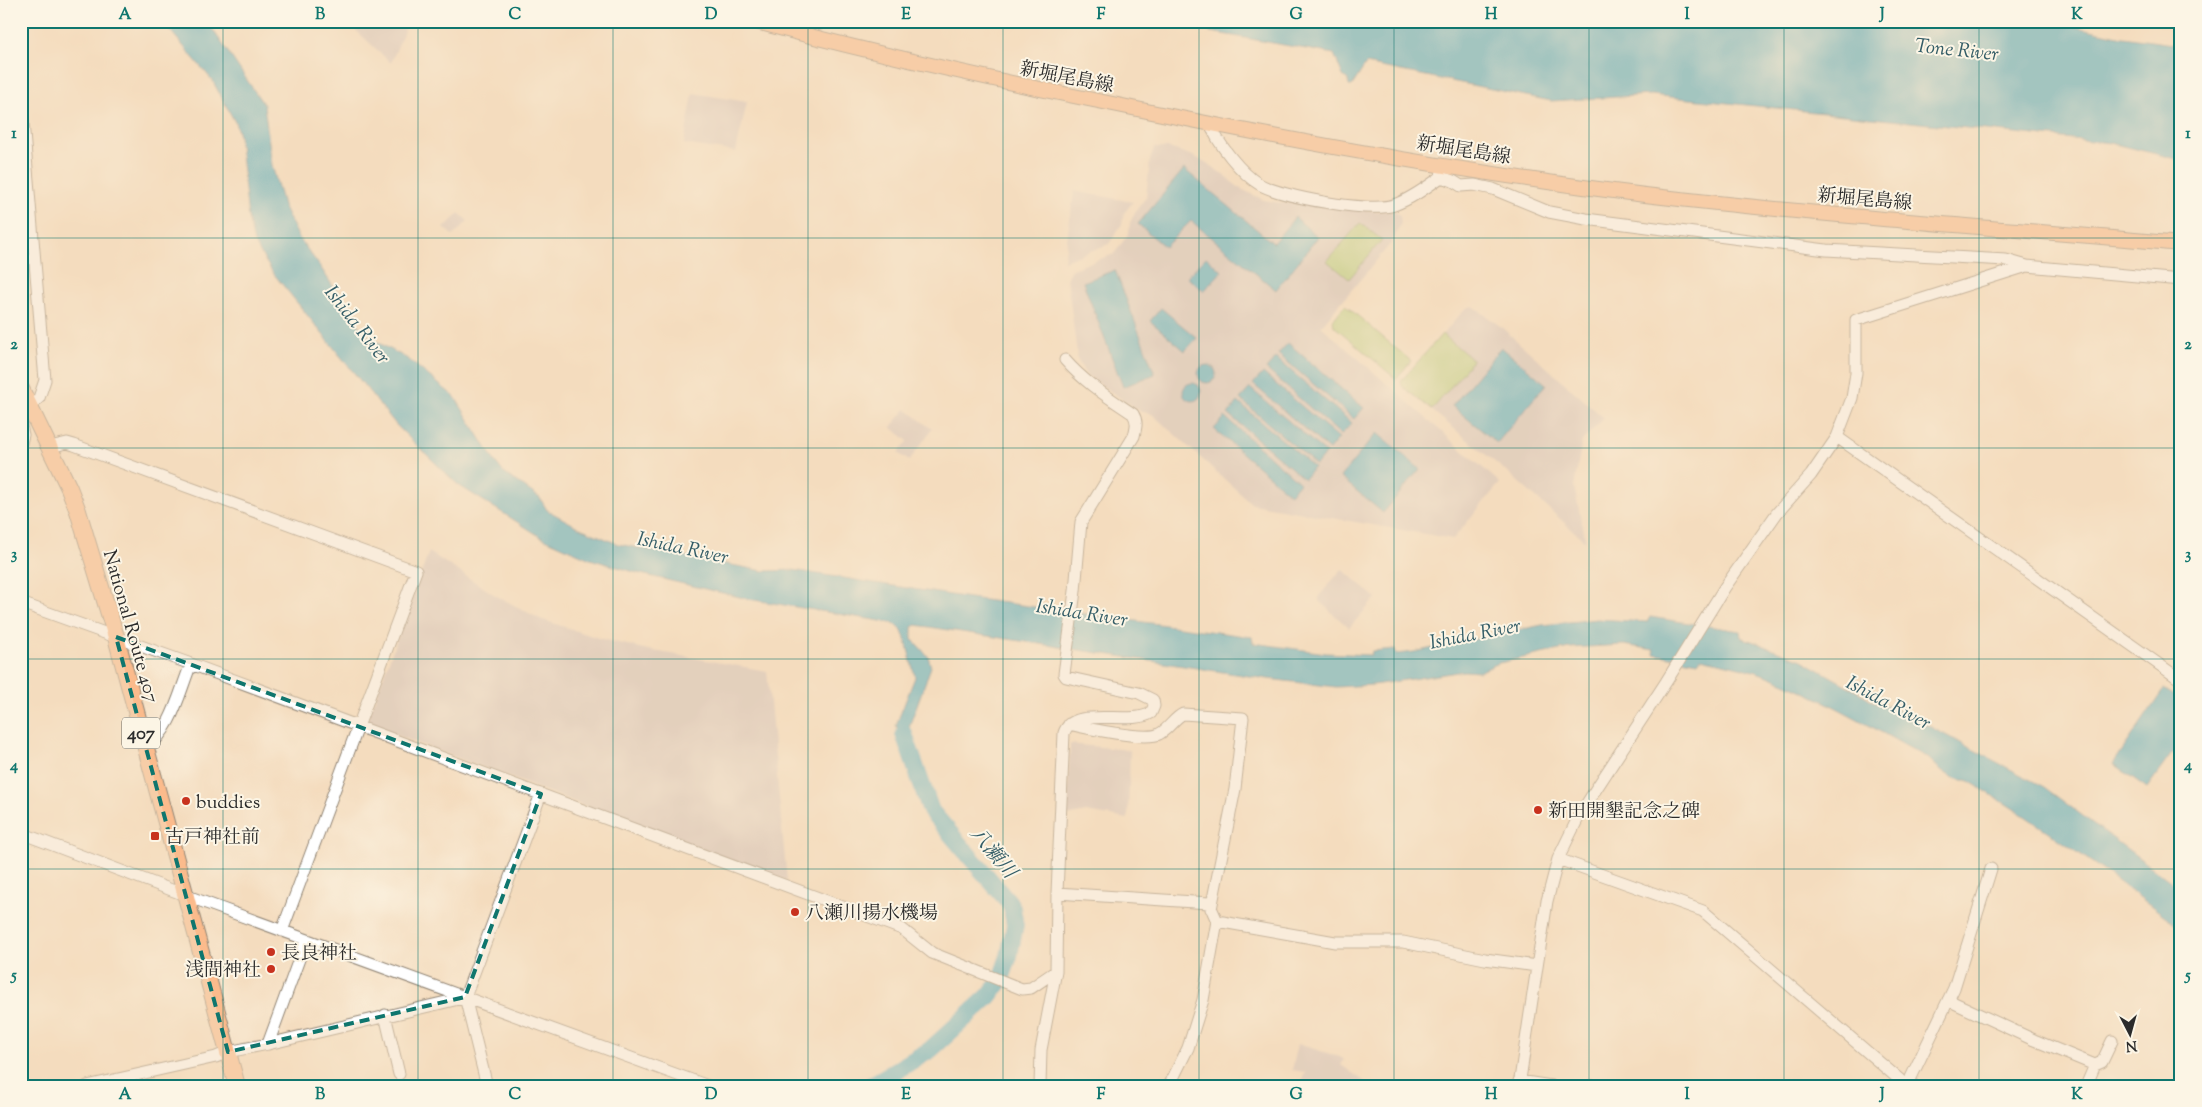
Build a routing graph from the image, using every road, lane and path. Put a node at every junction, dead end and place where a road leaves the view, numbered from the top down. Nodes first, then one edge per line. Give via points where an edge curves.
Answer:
1 (754, 21) edge
2 (21, 98) edge
3 (1211, 125) junction
4 (1442, 171) junction
5 (27, 242) edge
6 (2181, 244) edge
7 (2027, 266) junction
8 (2181, 280) edge
9 (1065, 360) dead end
10 (21, 389) edge
11 (27, 417) edge
12 (1837, 437) junction
13 (21, 443) edge
14 (50, 447) junction
15 (21, 602) edge
16 (116, 637) junction
17 (191, 664) junction
18 (2181, 680) edge
19 (1069, 724) junction
20 (357, 726) junction
21 (145, 749) junction
22 (540, 794) junction
23 (21, 833) edge
24 (1558, 859) junction
25 (1991, 868) dead end
26 (1057, 893) junction
27 (184, 894) junction
28 (1211, 909) junction
29 (1217, 921) junction
30 (282, 931) junction
31 (306, 940) junction
32 (1537, 966) junction
33 (1056, 971) junction
34 (465, 998) junction
35 (1948, 1000) junction
36 (386, 1015) junction
37 (2112, 1041) dead end
38 (268, 1044) junction
39 (228, 1052) junction
40 (2095, 1065) junction
41 (399, 1074) dead end
42 (1519, 1084) edge
43 (87, 1086) edge
44 (237, 1086) edge
45 (487, 1086) edge
46 (708, 1086) edge
47 (1040, 1086) edge
48 (1169, 1086) edge
49 (1550, 1086) edge
50 (1590, 1086) edge
51 (1598, 1086) edge
52 (1907, 1086) edge
53 (2086, 1086) edge

1 - 3 main road, 新堀尾島線 via 995,80
2 - 5 street
3 - 4 main road, 新堀尾島線
3 - 4 street via 1219,142 1257,183 1306,198 1371,208 1394,205
4 - 6 main road, 新堀尾島線 via 1728,204
4 - 7 street via 1461,186 1493,189 1549,212 1586,219 1826,250 1969,257 2006,260
5 - 11 street via 45,380
7 - 8 street
7 - 12 street via 1856,320 1856,374 1852,398
9 - 19 street via 1078,376 1133,414 1137,425 1134,436 1081,522 1063,670 1066,676 1139,693 1153,700 1154,706 1151,714 1140,718 1089,718
10 - 11 highway, National Route 407 / 407
11 - 13 street
11 - 14 highway, National Route 407 / 407
12 - 18 street
12 - 24 street via 1811,475 1777,513 1716,600 1579,816
14 - 16 highway, National Route 407 / 407 via 78,512
14 - 20 street via 74,444 416,571
15 - 16 street
16 - 17 street
16 - 21 highway, National Route 407 / 407
17 - 20 street
17 - 21 street via 164,731
19 - 26 street via 1064,734
19 - 28 street via 1146,737 1160,734 1183,714 1243,718 1235,789
20 - 22 street
20 - 30 street
21 - 27 highway, National Route 407 / 407
22 - 33 street via 902,929 932,953 1022,989 1031,988
22 - 34 street
23 - 27 street
24 - 32 street
24 - 52 street via 1703,910
25 - 35 street
26 - 28 street via 1209,903
26 - 33 street
27 - 30 street
27 - 39 highway, National Route 407 / 407
28 - 29 street
29 - 32 street via 1334,942 1403,942
29 - 48 street via 1203,1000 1188,1048
30 - 31 street
31 - 34 street
31 - 38 street
32 - 42 street
33 - 47 street via 1041,1050
34 - 36 street
34 - 45 street
34 - 46 street
35 - 40 street
35 - 52 street
36 - 38 street
36 - 41 street
37 - 40 street via 2102,1062
38 - 39 street
39 - 43 street
39 - 44 highway, National Route 407 / 407
40 - 53 street
42 - 49 street
50 - 51 street

